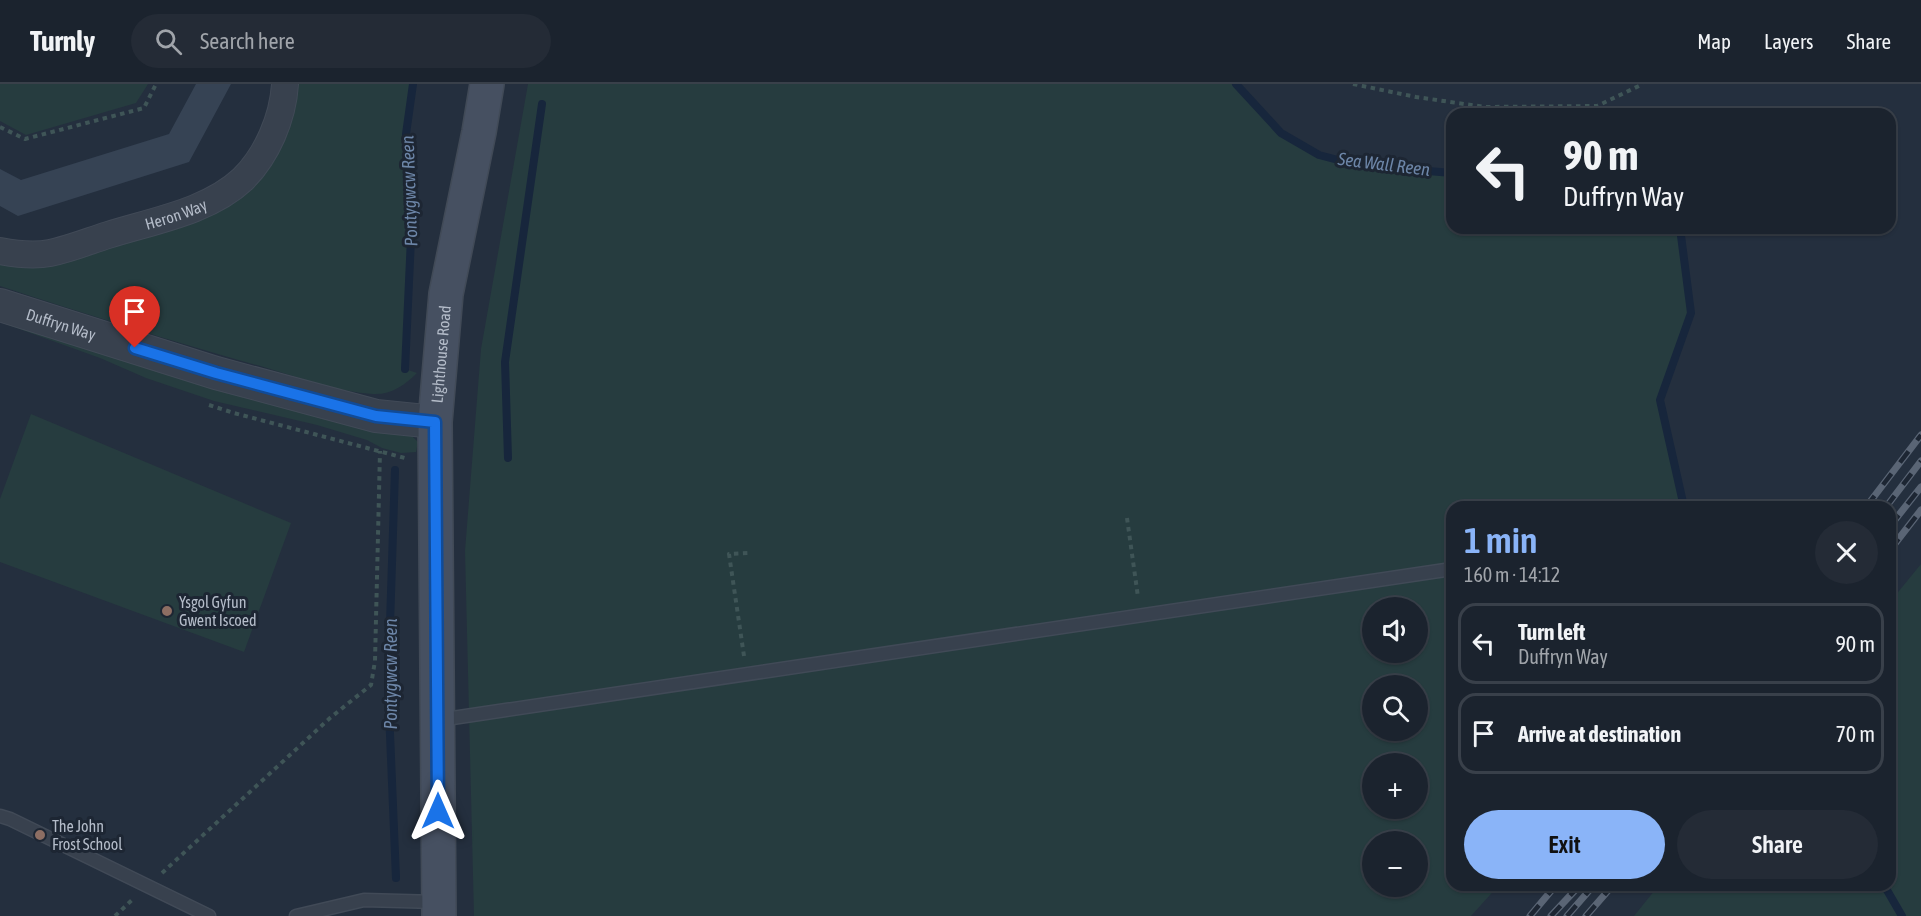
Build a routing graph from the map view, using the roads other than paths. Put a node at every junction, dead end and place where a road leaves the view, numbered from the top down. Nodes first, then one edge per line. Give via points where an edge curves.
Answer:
1 (285, 84) edge
2 (487, 84) edge
3 (0, 251) edge
4 (0, 305) edge
5 (435, 422) junction
6 (1446, 570) edge
7 (438, 720) junction
8 (0, 816) edge
9 (439, 909) edge
10 (209, 916) edge
11 (296, 916) edge

1 - 3 street, Heron Way via 276,126 266,147 242,180 222,194 198,207 50,253 23,255
2 - 5 main road, Lighthouse Road via 446,294
4 - 5 street, Duffryn Way via 216,373 376,416
5 - 7 main road, Lighthouse Road
6 - 7 lane
7 - 9 main road, Lighthouse Road
8 - 10 lane
9 - 11 lane via 364,900

